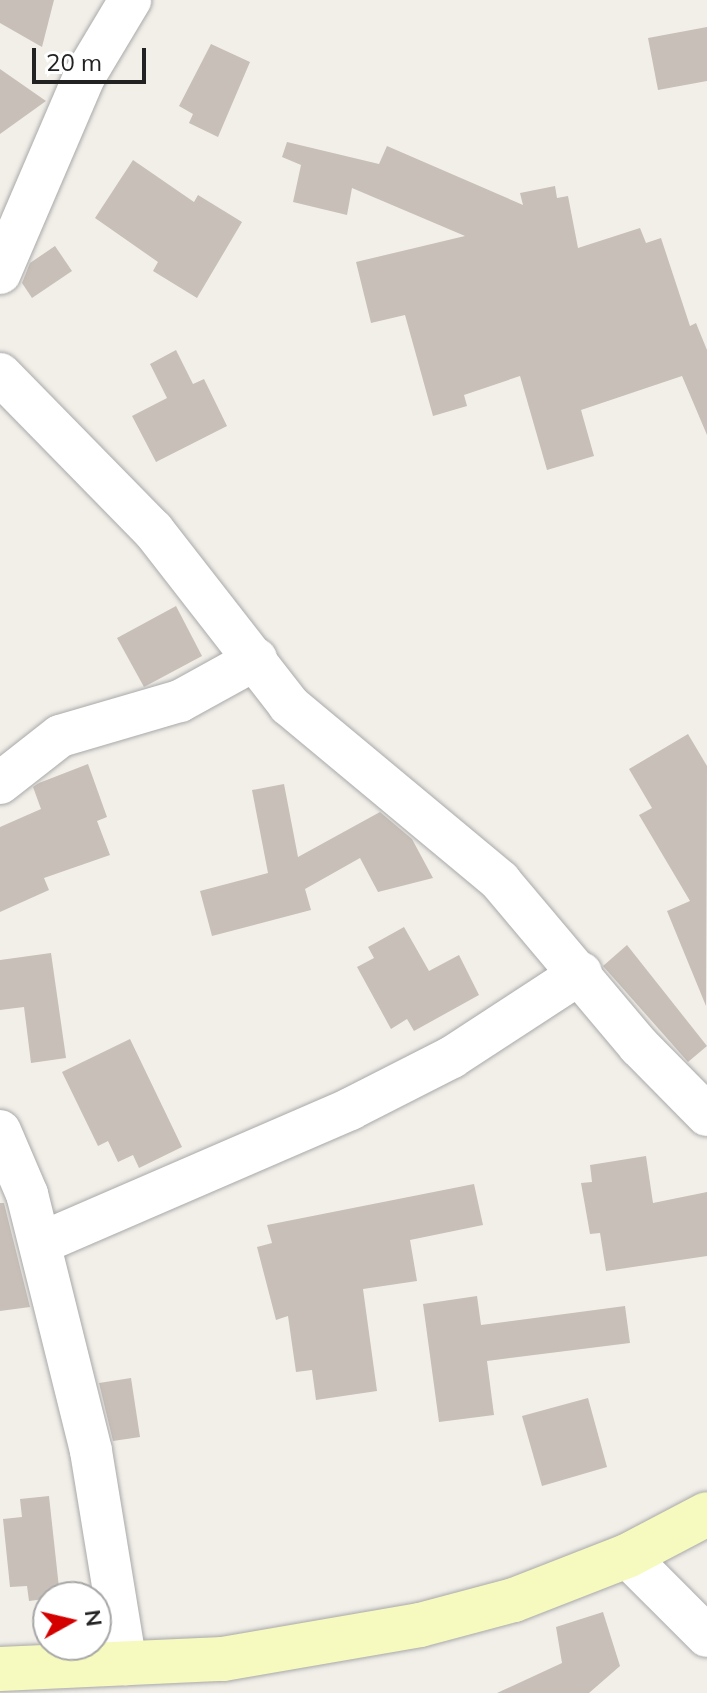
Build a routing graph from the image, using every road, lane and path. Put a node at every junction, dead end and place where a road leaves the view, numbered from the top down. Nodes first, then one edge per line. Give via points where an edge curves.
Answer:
1 (130, 0) edge
2 (0, 273) edge
3 (0, 374) edge
4 (256, 659) junction
5 (0, 783) edge
6 (581, 973) junction
7 (707, 1115) edge
8 (0, 1131) edge
9 (41, 1243) junction
10 (707, 1514) edge
11 (627, 1556) junction
12 (707, 1636) edge
13 (126, 1664) junction
14 (0, 1669) edge

1 - 2 street via 84,77
3 - 4 street via 153,530
4 - 5 street via 180,701 60,736
4 - 6 street via 314,731 409,802 500,881
6 - 7 street via 639,1046
6 - 9 street via 452,1057 362,1103
8 - 9 street
9 - 13 street via 106,1518
10 - 11 street
11 - 12 street
11 - 13 street via 514,1600 420,1625 223,1659
13 - 14 street

